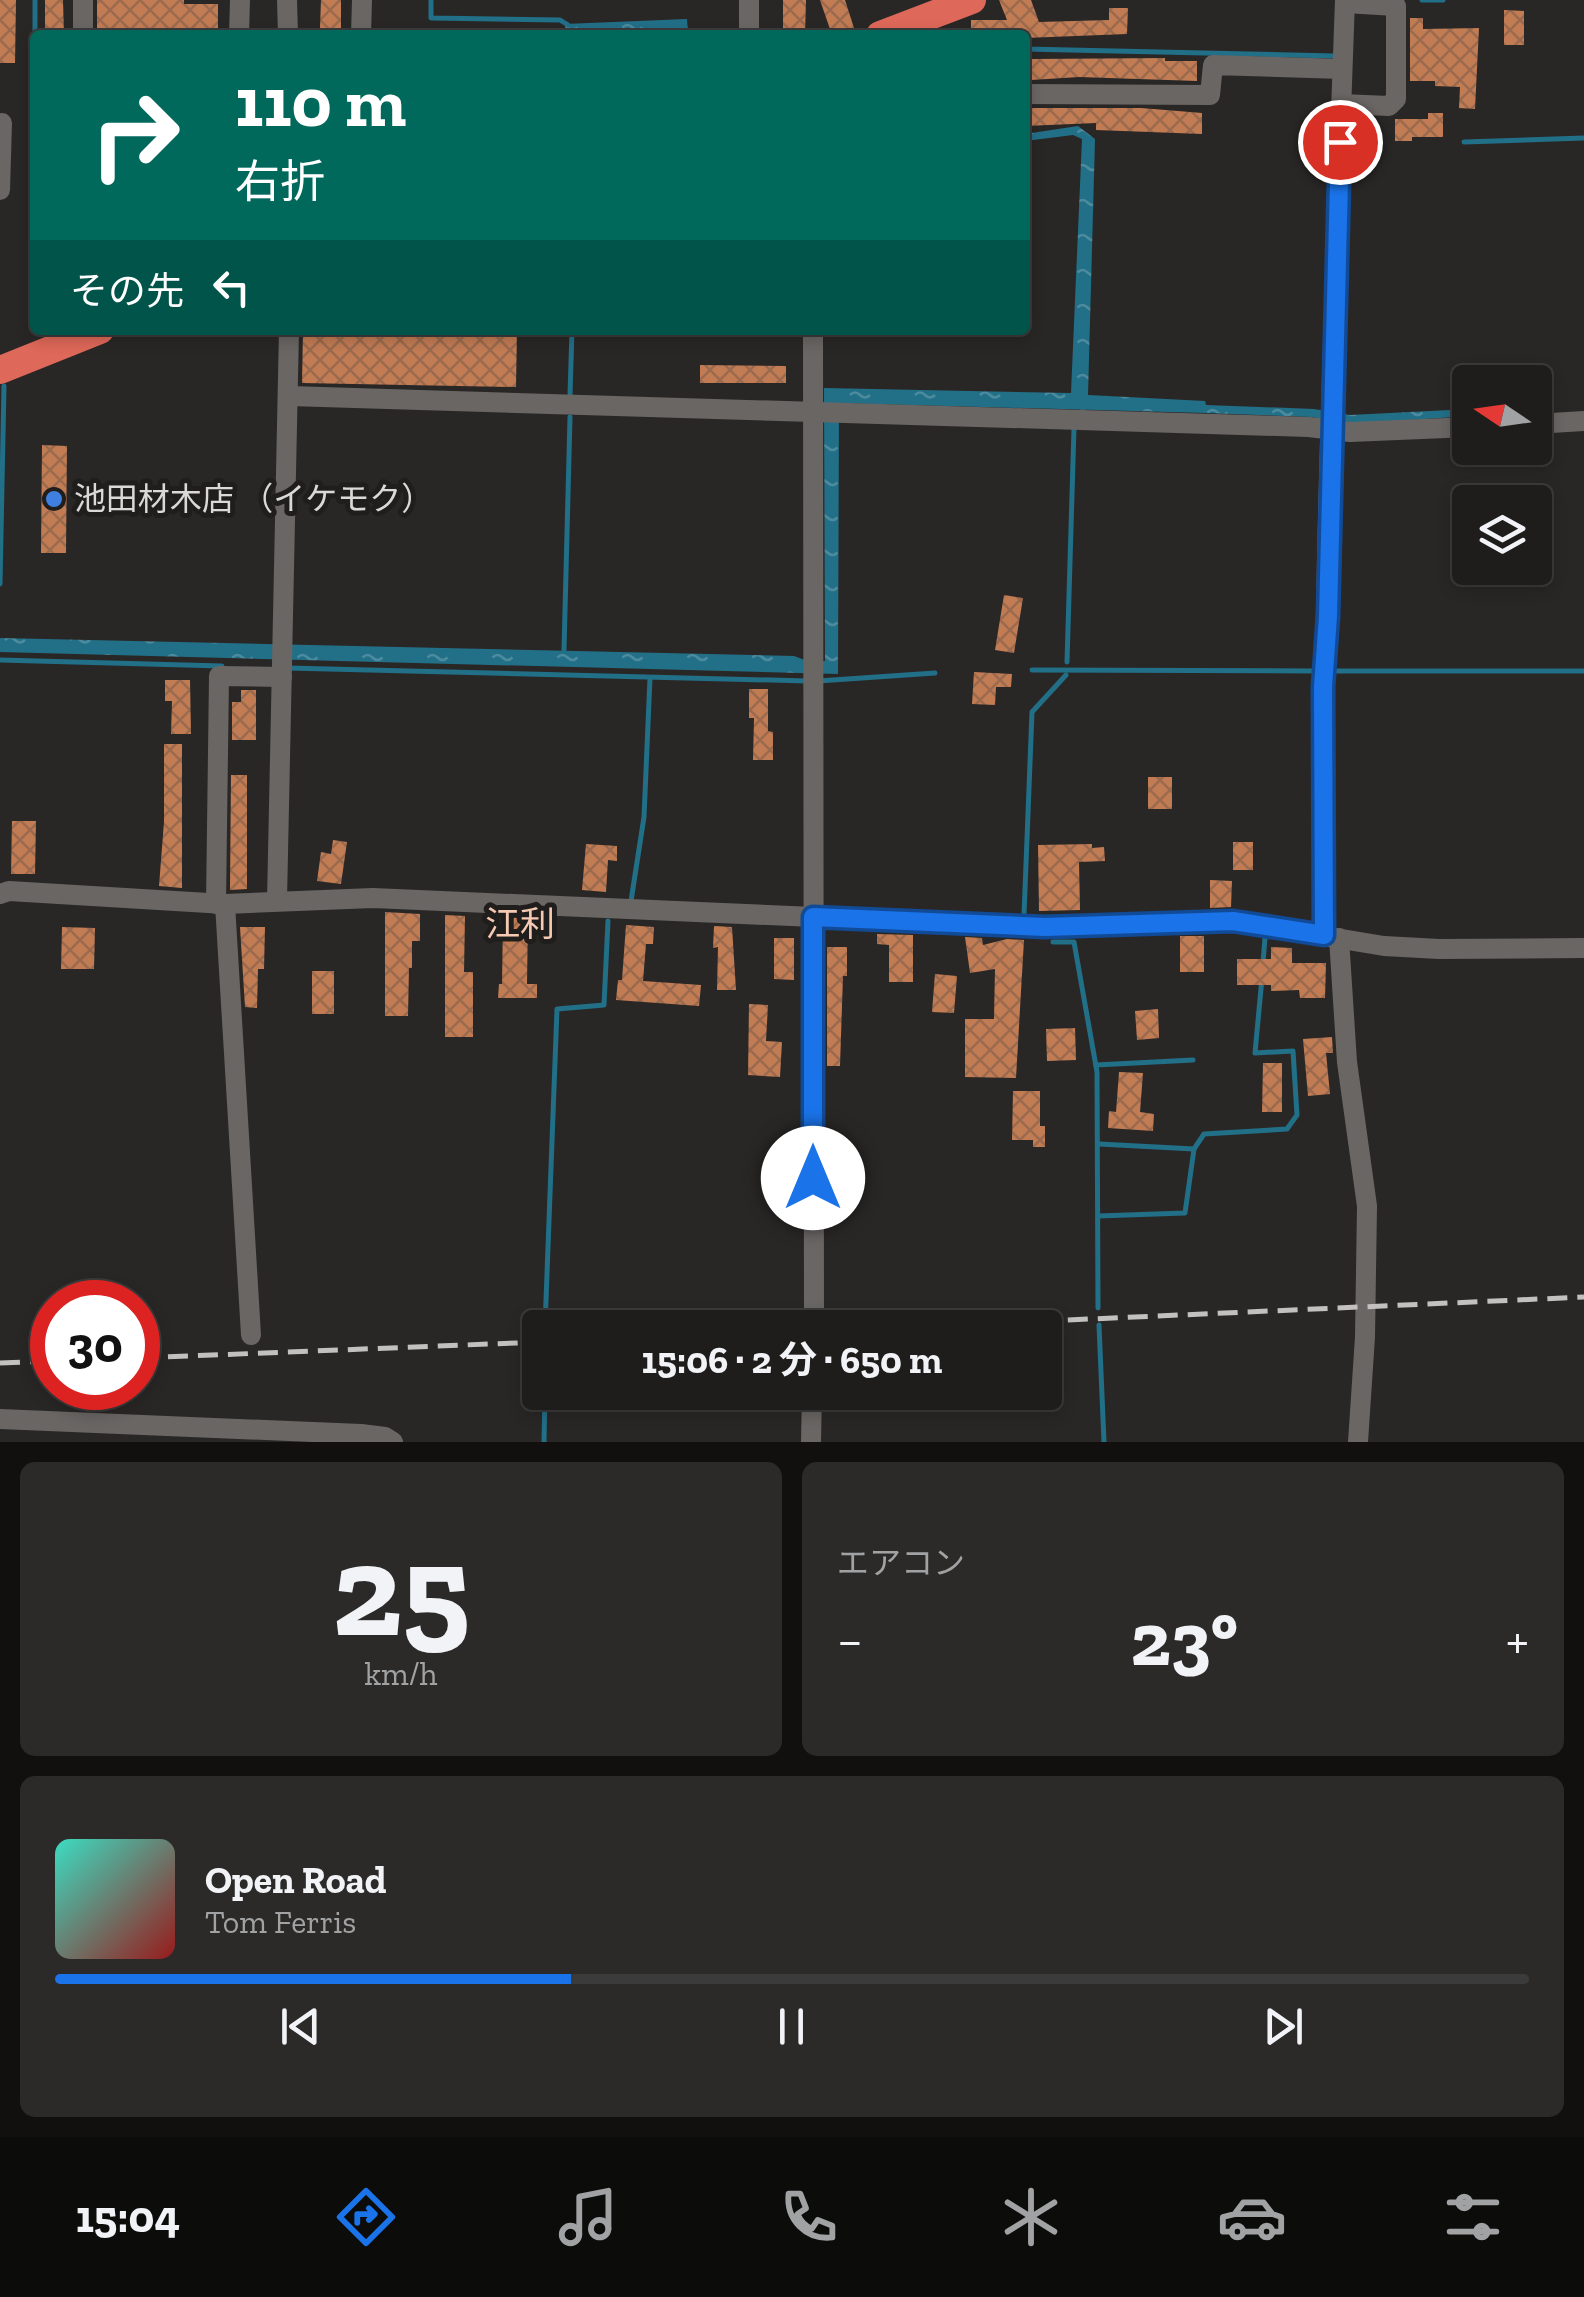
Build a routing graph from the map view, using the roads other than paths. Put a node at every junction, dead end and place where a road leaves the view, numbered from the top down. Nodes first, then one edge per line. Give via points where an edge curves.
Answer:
1 (84, 0) edge
2 (240, 0) edge
3 (287, 0) edge
4 (362, 0) edge
5 (749, 0) edge
6 (968, 1) edge
7 (1350, 2) edge
8 (83, 30) edge
9 (240, 30) edge
10 (288, 30) edge
11 (361, 30) edge
12 (749, 30) edge
13 (893, 30) edge
14 (1342, 69) junction
15 (1030, 94) edge
16 (1341, 104) junction
17 (2, 123) edge
18 (0, 159) edge
19 (0, 190) edge
20 (88, 335) edge
21 (290, 335) edge
22 (813, 335) edge
23 (0, 370) edge
24 (289, 396) junction
25 (813, 410) junction
26 (1584, 422) edge
27 (1552, 423) edge
28 (1452, 428) edge
29 (1330, 431) junction
30 (282, 677) junction
31 (0, 894) edge
32 (277, 901) junction
33 (220, 904) junction
34 (813, 917) junction
35 (1331, 936) junction
36 (1584, 948) edge
37 (814, 1310) edge
38 (251, 1334) dead end
39 (812, 1410) edge
40 (0, 1419) edge
41 (393, 1442) edge
42 (811, 1442) edge
43 (1358, 1442) edge

1 - 8 street
2 - 9 street
3 - 10 street
4 - 11 street
5 - 12 street
6 - 13 highway
7 - 14 street
7 - 16 street via 1396,6 1396,99 1389,106
14 - 15 street via 1212,65 1210,96
14 - 16 street
16 - 29 street
17 - 18 street
18 - 19 street
20 - 23 highway
21 - 24 street
22 - 25 street
24 - 25 street
24 - 30 street
25 - 29 street
25 - 34 street
26 - 27 street
28 - 29 street
29 - 35 street via 1323,687
30 - 32 street
30 - 33 street via 218,676
31 - 33 street
32 - 33 street
32 - 34 street via 373,898
33 - 38 street
34 - 35 street via 1045,927 1233,921
34 - 37 street
35 - 36 street via 1440,949
35 - 43 street via 1367,1206
39 - 42 street
40 - 41 street via 342,1433

